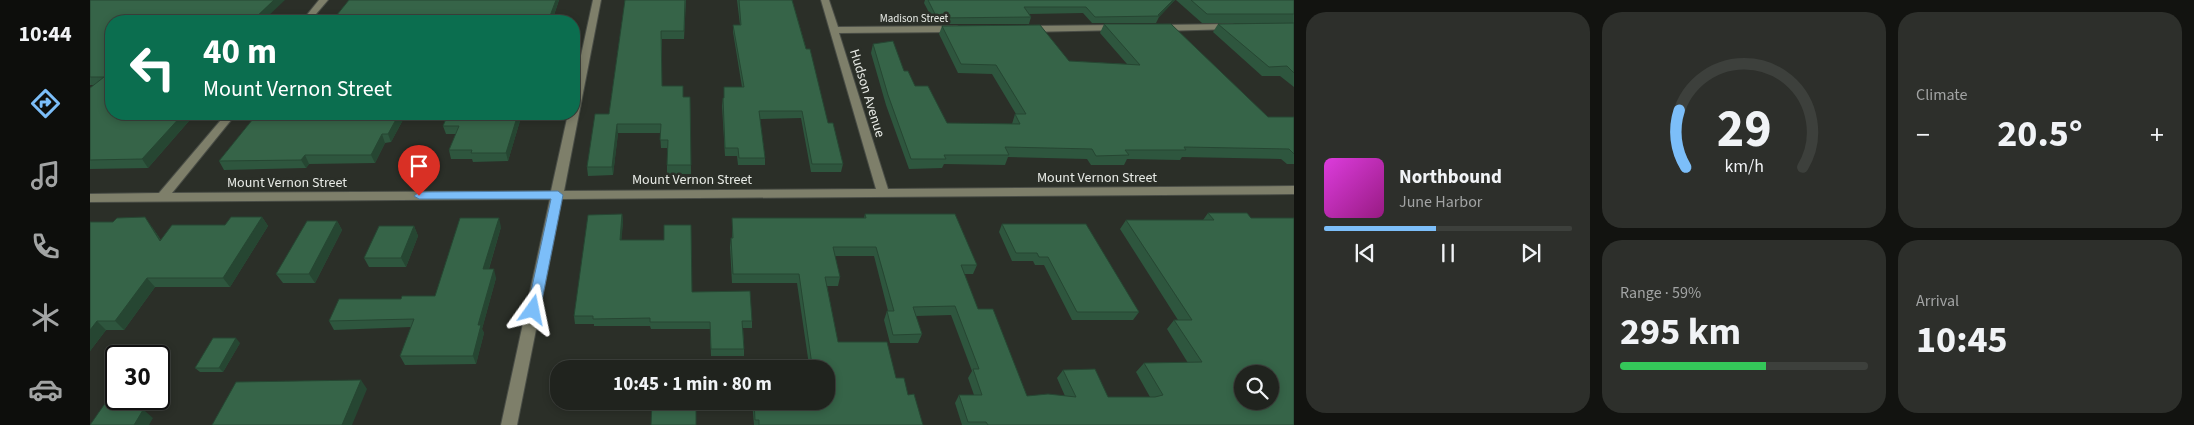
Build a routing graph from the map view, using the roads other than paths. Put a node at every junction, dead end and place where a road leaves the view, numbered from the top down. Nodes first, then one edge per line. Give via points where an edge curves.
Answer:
1 (324, 0) edge
2 (597, 0) edge
3 (825, 0) edge
4 (311, 15) edge
5 (1245, 27) edge
6 (1129, 28) edge
7 (1148, 28) edge
8 (962, 29) edge
9 (1021, 29) edge
10 (834, 30) junction
11 (580, 85) edge
12 (226, 120) edge
13 (573, 120) edge
14 (1294, 190) edge
15 (884, 194) junction
16 (558, 195) junction
17 (90, 198) edge
18 (162, 198) junction
19 (509, 425) edge

1 - 4 street
2 - 11 street
3 - 10 street, Hudson Avenue
5 - 7 street
6 - 9 street
8 - 10 street, Madison Street
10 - 15 street, Hudson Avenue
12 - 18 street
13 - 16 street
14 - 15 street, Mount Vernon Street
15 - 16 street, Mount Vernon Street
16 - 18 street, Mount Vernon Street
16 - 19 street
17 - 18 street, Mount Vernon Street

